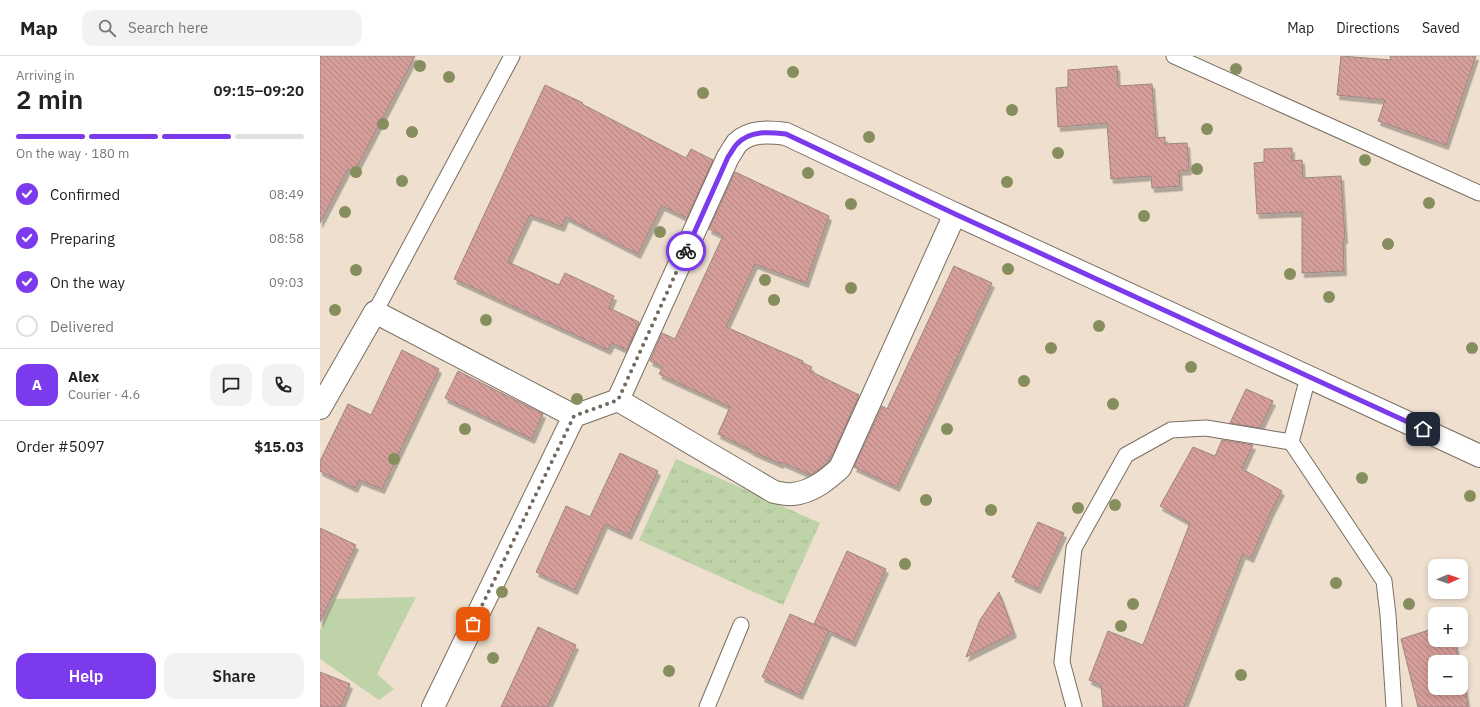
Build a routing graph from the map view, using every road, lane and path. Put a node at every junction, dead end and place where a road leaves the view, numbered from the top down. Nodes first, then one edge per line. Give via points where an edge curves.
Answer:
1 (512, 56) edge
2 (1174, 56) edge
3 (1479, 193) dead end
4 (955, 214) junction
5 (375, 312) junction
6 (1308, 377) junction
7 (618, 400) junction
8 (320, 408) edge
9 (574, 416) junction
10 (1291, 442) junction
11 (1480, 456) edge
12 (741, 625) dead end
13 (433, 707) edge
14 (707, 707) edge
15 (1074, 707) edge
16 (1394, 707) edge

1 - 5 lane
2 - 3 lane
4 - 6 street
4 - 7 street via 786,134 768,132 749,135 738,143 728,157
4 - 7 street via 840,468 813,488 793,494 774,492
5 - 8 street
5 - 9 street
6 - 10 lane
6 - 11 street
7 - 9 street
9 - 13 street
10 - 15 lane via 1206,428 1171,430 1126,455 1074,548 1062,662
10 - 16 lane via 1384,581
12 - 14 lane

